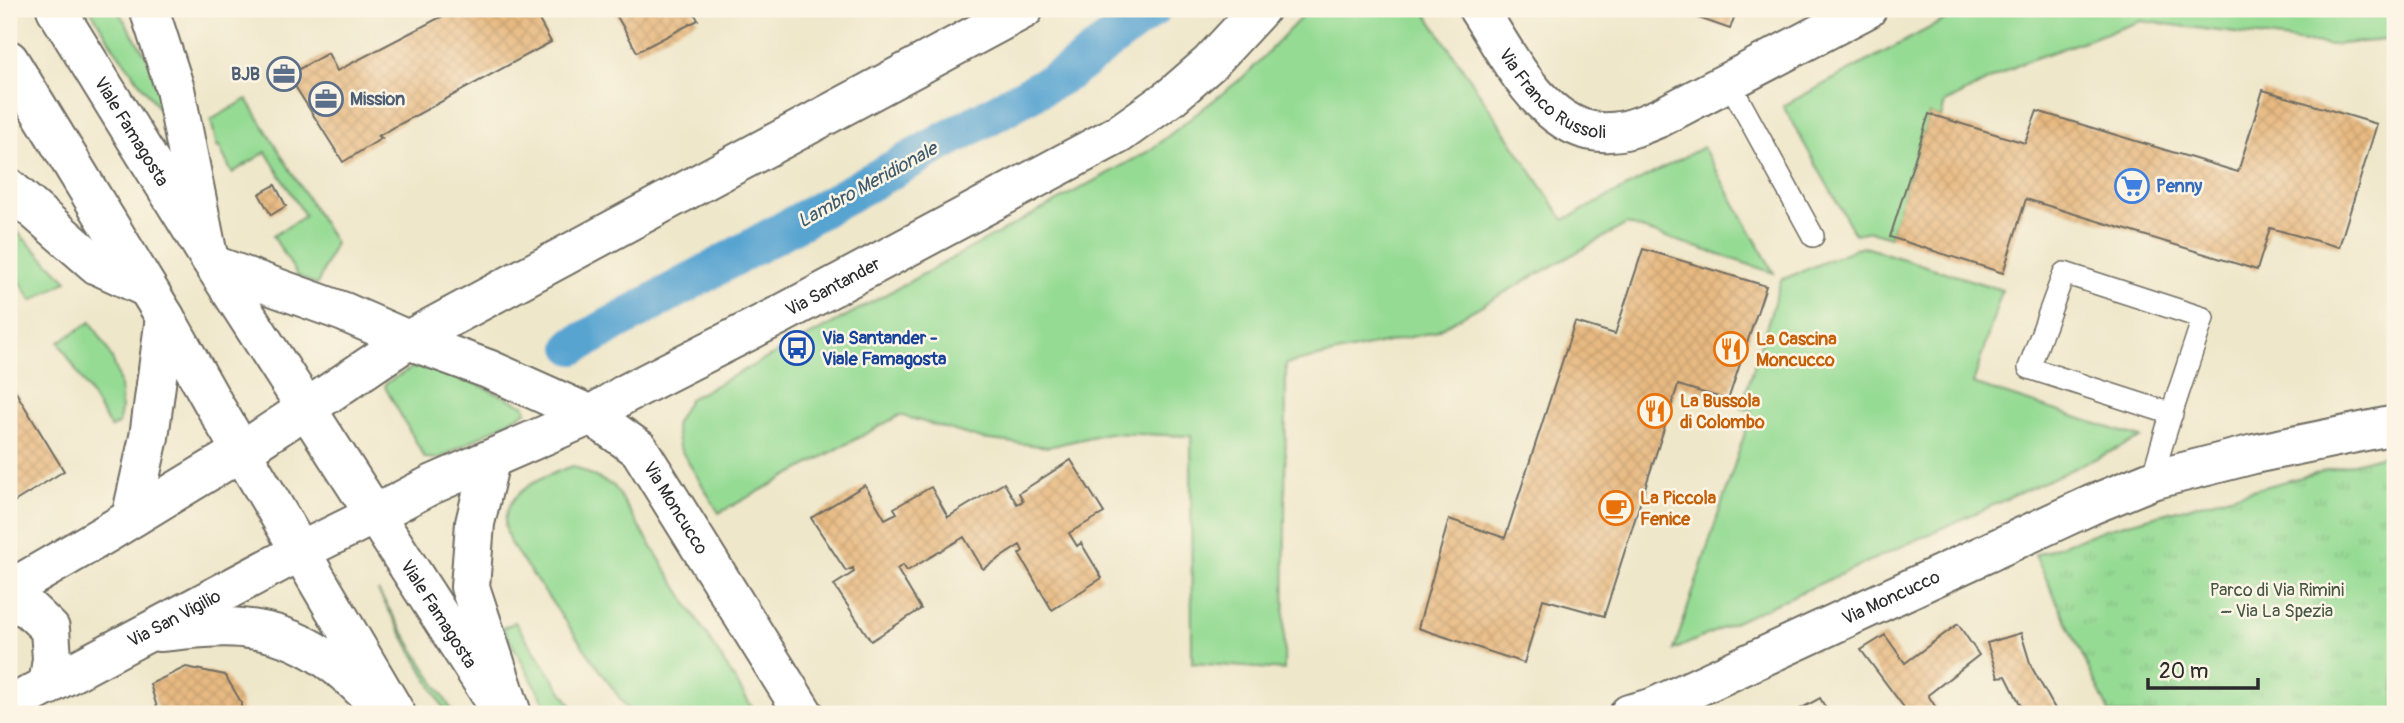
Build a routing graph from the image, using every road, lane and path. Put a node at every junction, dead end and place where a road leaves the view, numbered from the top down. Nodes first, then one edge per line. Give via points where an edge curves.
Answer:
1 (56, 9) edge
2 (149, 9) edge
3 (1024, 9) edge
4 (1260, 9) edge
5 (1478, 9) edge
6 (1867, 9) edge
7 (9, 60) edge
8 (1729, 82) junction
9 (9, 188) edge
10 (1813, 236) dead end
11 (212, 260) junction
12 (156, 302) junction
13 (408, 340) junction
14 (307, 408) junction
15 (2172, 414) junction
16 (591, 415) junction
17 (2395, 425) edge
18 (242, 451) junction
19 (490, 461) junction
20 (2152, 480) junction
21 (374, 515) junction
22 (131, 517) junction
23 (301, 551) junction
24 (9, 590) edge
25 (9, 602) edge
26 (150, 633) junction
27 (48, 686) junction
28 (9, 706) edge
29 (385, 714) edge
30 (396, 714) edge
31 (503, 714) edge
32 (512, 714) edge
33 (804, 714) edge
34 (1629, 714) edge

1 - 11 street, Viale Famagosta
2 - 11 street, Viale Famagosta via 175,89
3 - 13 street
4 - 16 street, Via Santander via 1171,97 1119,134
5 - 8 street, Via Franco Russoli via 1539,99 1561,119 1579,127 1608,132 1643,125
6 - 8 street, Via Franco Russoli
7 - 12 street
8 - 10 lane
9 - 12 street via 97,265
11 - 13 street
11 - 14 street, Viale Famagosta
12 - 18 street
12 - 22 street via 149,437
13 - 14 street
13 - 16 street, Via Moncucco via 488,369
14 - 18 street
14 - 21 street, Viale Famagosta
15 - 15 lane via 2203,318 2064,273 2028,368
15 - 20 lane
16 - 19 street, Via Santander
16 - 33 street, Via Moncucco via 639,449
17 - 20 street, Via Moncucco
18 - 22 street
18 - 23 street
19 - 21 street, Via Santander via 430,485
19 - 32 street, Viale Famagosta via 475,523 470,587
20 - 34 street, Via Moncucco via 1652,708
21 - 23 street
21 - 31 street, Viale Famagosta
22 - 24 street
23 - 26 street, Via San Vigilio
23 - 30 street
25 - 27 street via 28,608 50,629
26 - 27 street, Via San Vigilio
26 - 29 street via 238,627 280,634 311,648 362,687
27 - 28 street, Via San Vigilio

